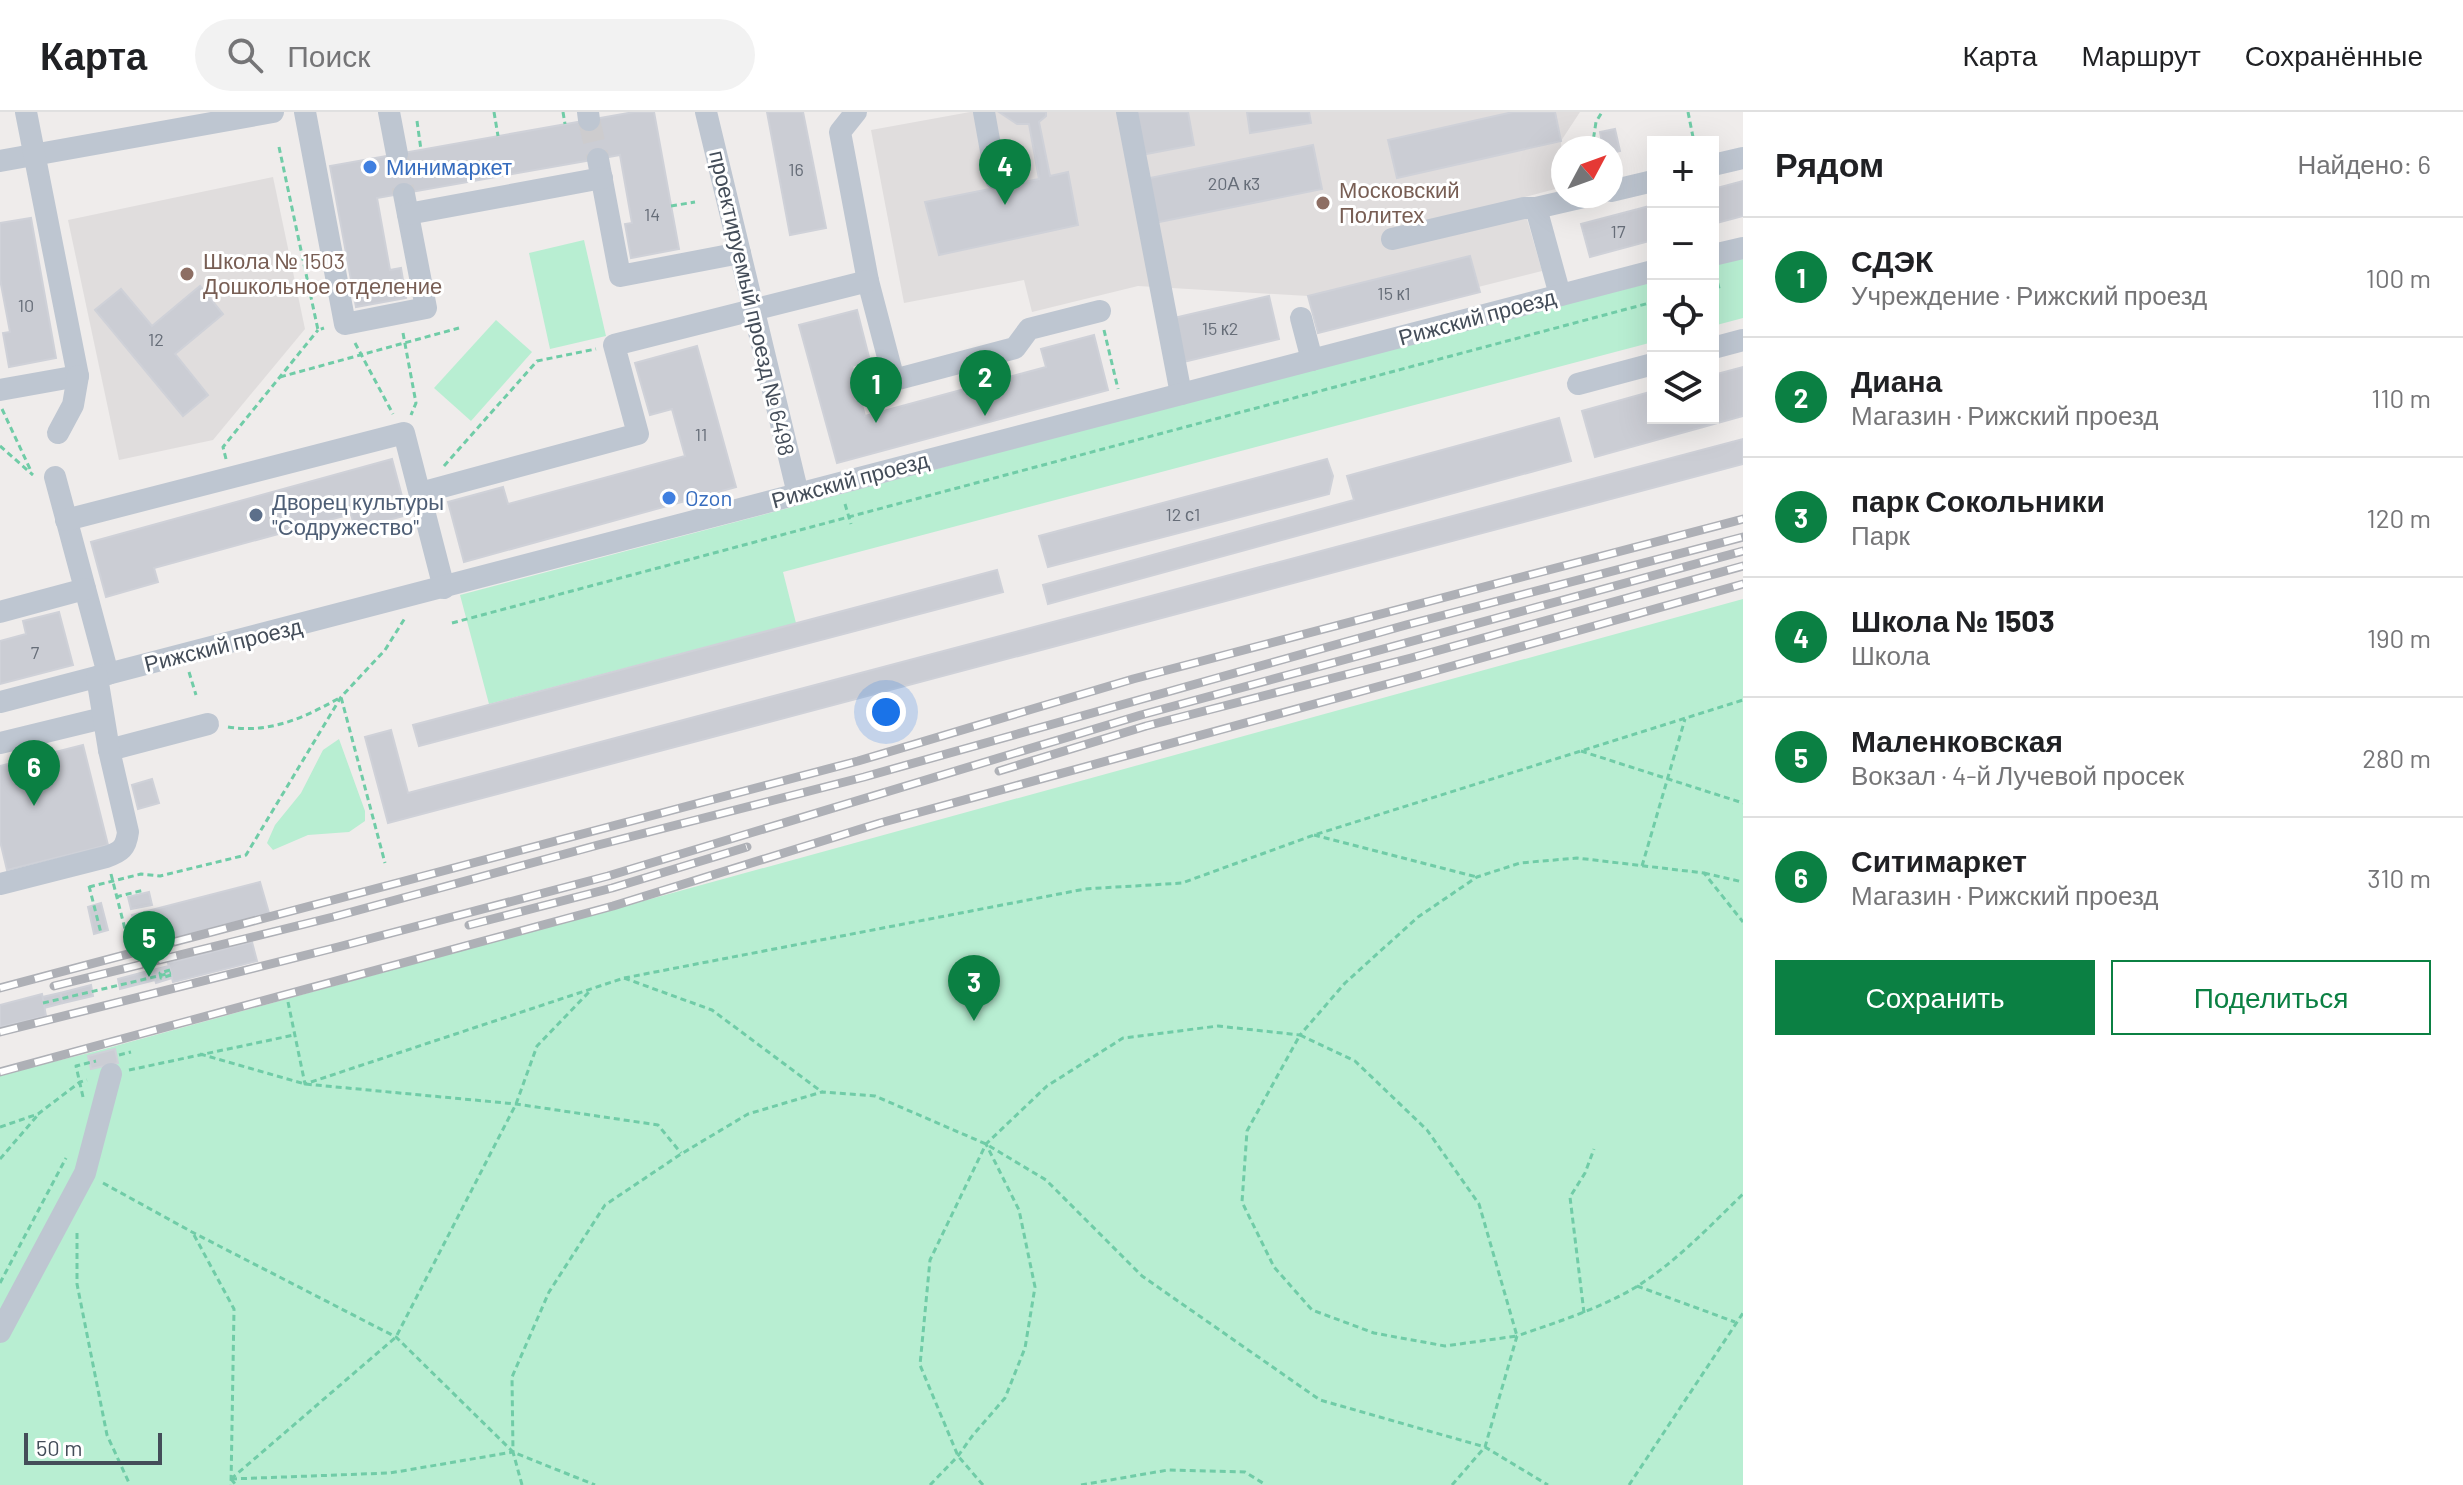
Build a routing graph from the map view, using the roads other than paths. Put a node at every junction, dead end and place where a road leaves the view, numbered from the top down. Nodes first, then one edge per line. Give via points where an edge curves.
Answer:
1 (26, 112) edge
2 (273, 112) edge
3 (305, 112) edge
4 (389, 112) edge
5 (706, 112) edge
6 (856, 112) edge
7 (984, 112) edge
8 (1127, 112) edge
9 (397, 154) tunnel mouth
10 (34, 155) junction
11 (1743, 158) edge
12 (0, 161) edge
13 (1719, 164) edge
14 (996, 179) dead end
15 (1647, 182) edge
16 (1623, 188) edge
17 (1551, 205) edge
18 (1536, 208) junction
19 (1392, 239) dead end
20 (1743, 248) edge
21 (740, 253) junction
22 (1719, 256) edge
23 (1647, 273) edge
24 (868, 281) junction
25 (1560, 295) junction
26 (753, 309) junction
27 (1100, 311) road end
28 (1301, 318) dead end
29 (1743, 340) edge
30 (1719, 346) edge
31 (1312, 360) junction
32 (1647, 366) edge
33 (78, 376) junction
34 (1578, 384) dead end
35 (0, 390) edge
36 (1181, 394) junction
37 (58, 433) dead end
38 (43, 475) road end
39 (420, 493) junction
40 (798, 494) junction
41 (66, 520) junction
42 (444, 588) junction
43 (85, 589) junction
44 (0, 612) edge
45 (102, 675) junction
46 (0, 702) edge
47 (103, 718) junction
48 (208, 724) road end
49 (0, 743) edge
50 (109, 750) junction
51 (0, 884) edge
52 (111, 1074) road end
53 (0, 1332) edge

1 - 10 street
2 - 10 street
3 - 21 street via 345,324 426,308 406,204 600,168 620,276
4 - 9 street
5 - 21 street, проектируемый проезд № 6498
6 - 24 street via 840,132
7 - 14 street
8 - 36 street
10 - 12 street
10 - 33 street
11 - 13 street
15 - 16 street
17 - 18 street
18 - 19 street
18 - 25 street
20 - 22 street
21 - 26 street, проектируемый проезд № 6498
23 - 25 street, Рижский проезд
24 - 26 street
24 - 27 street via 894,380 1015,348 1029,329
25 - 31 street, Рижский проезд
26 - 39 street via 614,345 638,434
26 - 40 street, проектируемый проезд № 6498
28 - 31 street
29 - 30 street
31 - 36 street, Рижский проезд
32 - 34 street
33 - 35 street
33 - 37 street via 73,405
36 - 40 street, Рижский проезд
38 - 41 street
39 - 41 street via 404,433
39 - 42 street
40 - 42 street, Рижский проезд
41 - 43 street
42 - 45 street, Рижский проезд
43 - 44 street
43 - 45 street
45 - 46 street, Рижский проезд
45 - 47 street
47 - 49 street
47 - 50 street
48 - 50 street
50 - 51 street via 127,845 106,857
52 - 53 street via 85,1173

